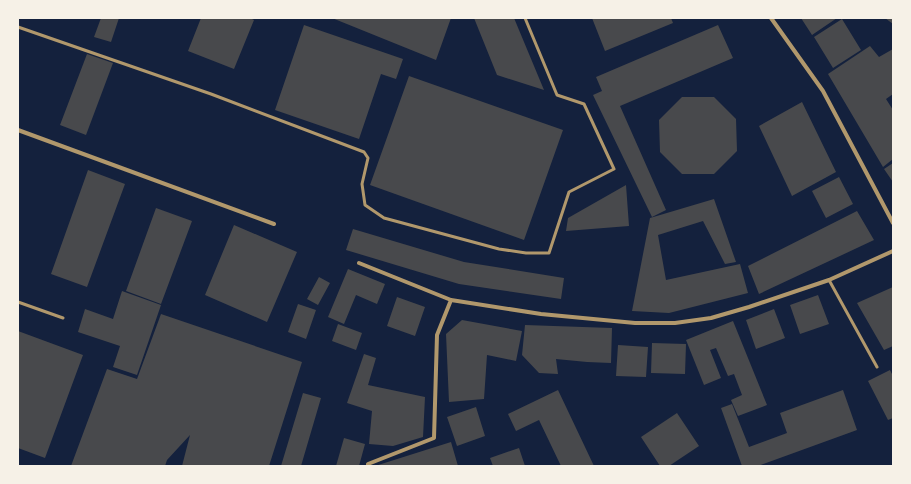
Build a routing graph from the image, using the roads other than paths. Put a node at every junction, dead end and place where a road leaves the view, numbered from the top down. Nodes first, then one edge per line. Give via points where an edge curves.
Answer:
1 (525, 18) edge
2 (771, 18) edge
3 (18, 26) edge
4 (18, 130) edge
5 (893, 223) edge
6 (274, 224) dead end
7 (893, 251) edge
8 (359, 262) dead end
9 (829, 280) junction
10 (451, 300) junction
11 (18, 302) edge
12 (63, 318) dead end
13 (877, 367) dead end
14 (368, 466) edge

1 - 3 lane via 557,95 584,104 614,169 569,192 549,253 499,249 384,218 365,205 362,184 368,158 364,152 211,94
2 - 5 street via 823,91
4 - 6 street
7 - 9 street
8 - 10 street
9 - 10 street via 711,318 675,323 635,323 541,314
9 - 13 lane
10 - 14 street via 437,335 434,438
11 - 12 lane

